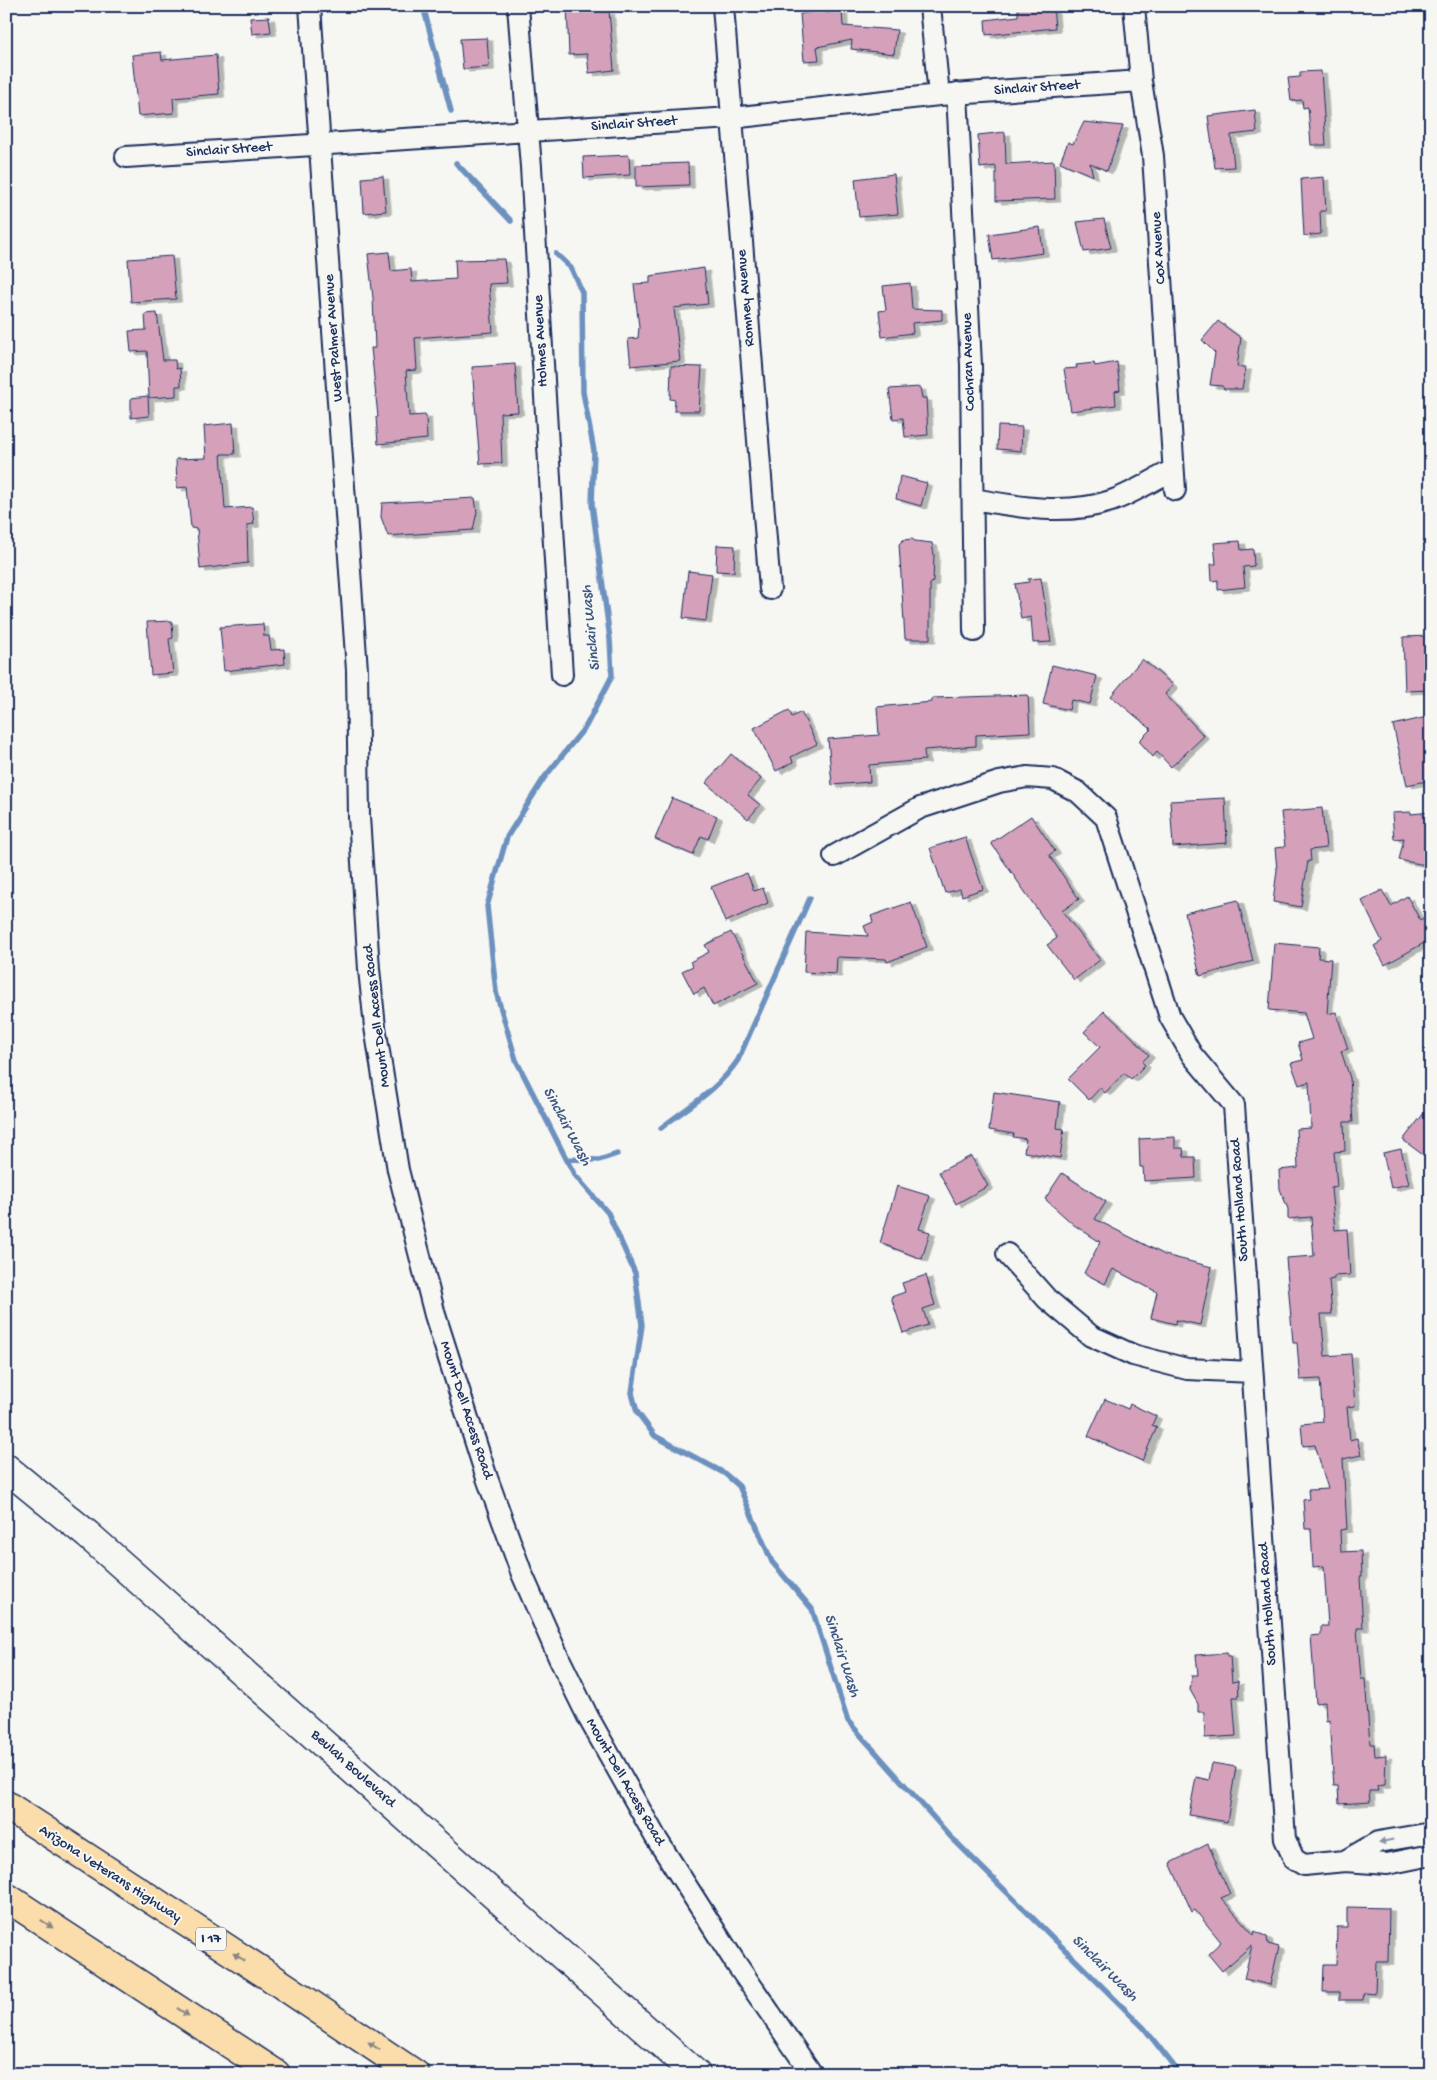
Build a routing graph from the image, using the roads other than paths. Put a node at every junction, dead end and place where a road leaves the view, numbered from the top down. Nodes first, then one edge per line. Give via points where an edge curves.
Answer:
1 (310, 6) edge
2 (518, 6) edge
3 (723, 6) edge
4 (930, 6) edge
5 (1134, 6) edge
6 (1141, 81) junction
7 (948, 94) junction
8 (731, 118) junction
9 (528, 131) junction
10 (320, 144) junction
11 (126, 156) dead end
12 (1173, 470) junction
13 (1175, 490) dead end
14 (973, 499) junction
15 (770, 589) dead end
16 (974, 630) dead end
17 (357, 670) joint
18 (562, 675) dead end
19 (834, 856) dead end
20 (1007, 1254) dead end
21 (1252, 1372) junction
22 (6, 1468) edge
23 (6, 1805) edge
24 (1431, 1833) edge
25 (1431, 1855) edge
26 (1345, 1861) junction
27 (6, 1897) edge
28 (276, 2074) edge
29 (415, 2074) edge
30 (696, 2074) edge
31 (812, 2074) edge

1 - 10 street, West Palmer Avenue
2 - 9 street, Holmes Avenue
3 - 8 street, Romney Avenue
4 - 7 street, Cochran Avenue
5 - 6 street, Cox Avenue
6 - 7 street, Sinclair Street
6 - 12 street, Cox Avenue via 1153,156
7 - 8 street, Sinclair Street
7 - 14 street, Cochran Avenue via 970,365
8 - 9 street, Sinclair Street
8 - 15 street, Romney Avenue
9 - 10 street, Sinclair Street
9 - 18 street, Holmes Avenue
10 - 11 street, Sinclair Street
10 - 17 street, West Palmer Avenue
12 - 13 street, Cox Avenue
12 - 14 street via 1111,501 1070,510
14 - 16 street, Cochran Avenue
17 - 31 street, Mount Dell Access Road via 359,817 369,969 398,1170 435,1315 487,1478 522,1574 559,1658 619,1776 735,1962
19 - 21 street, South Holland Road via 920,808 999,782 1026,777 1053,779 1078,792 1106,818 1170,1017 1192,1055 1234,1104
20 - 21 street via 1047,1299 1091,1336 1133,1355 1188,1370
21 - 26 street, South Holland Road via 1285,1839 1294,1859 1304,1865
22 - 30 main road, Beulah Boulevard via 88,1535
29 -> 23 highway, Arizona Veterans Highway / I 17
24 -> 26 street, South Holland Road via 1378,1842
25 - 26 street, South Holland Road via 1387,1864
27 -> 28 highway

